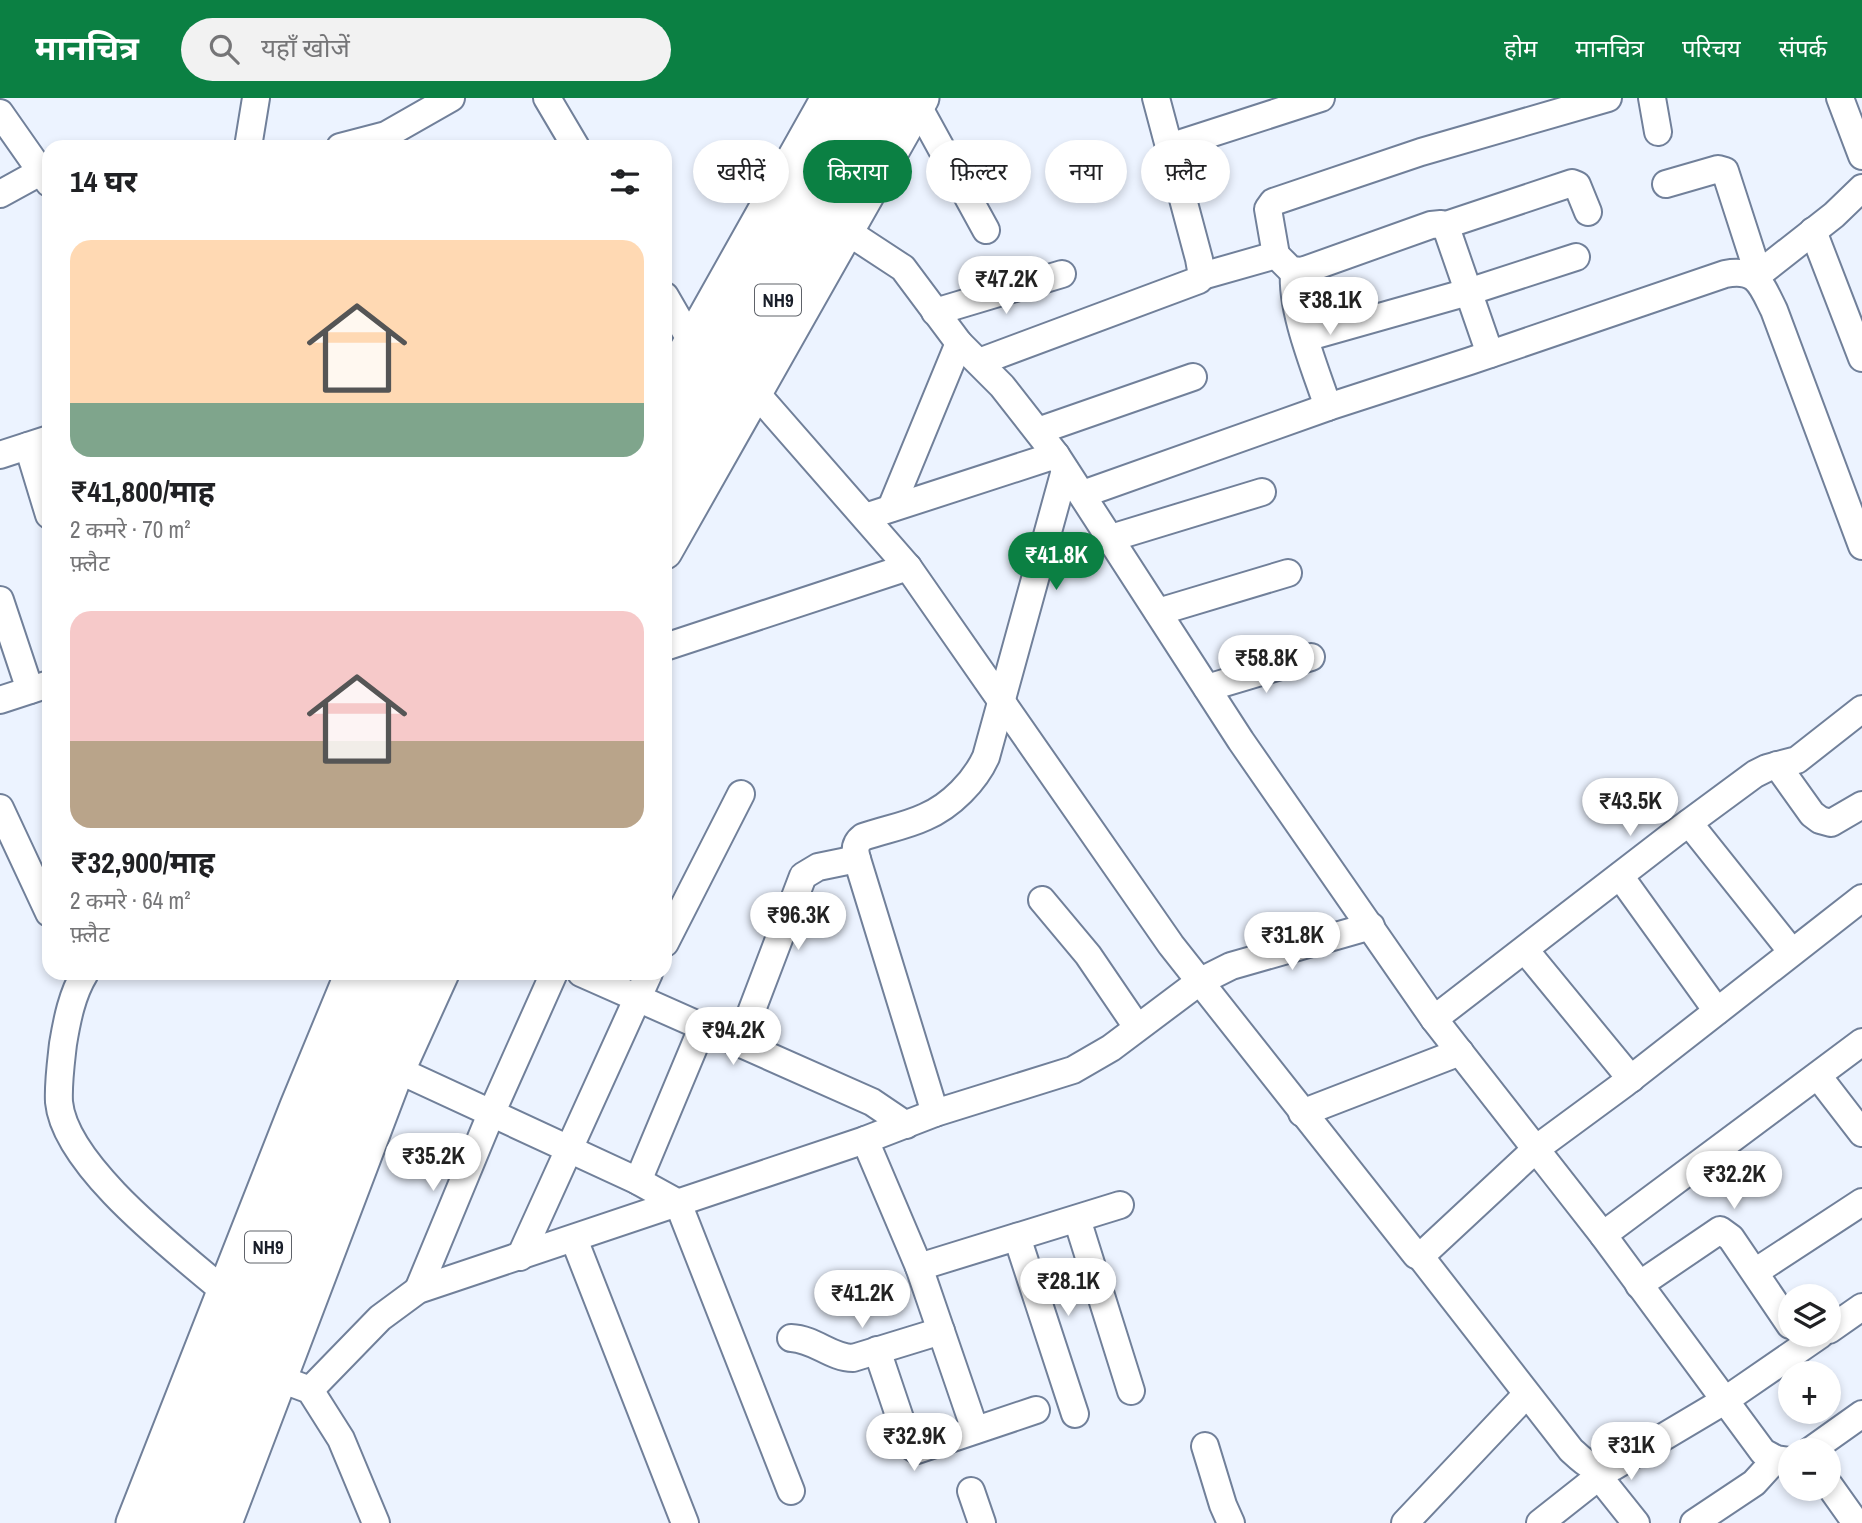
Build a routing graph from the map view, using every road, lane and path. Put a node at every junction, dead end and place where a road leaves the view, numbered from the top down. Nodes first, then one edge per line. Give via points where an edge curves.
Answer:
1 (256, 98) edge
2 (451, 98) edge
3 (547, 98) edge
4 (828, 98) edge
5 (855, 98) edge
6 (1156, 98) edge
7 (1321, 98) edge
8 (1608, 98) edge
9 (1652, 98) edge
10 (1840, 98) edge
11 (911, 101) edge
12 (0, 113) edge
13 (1658, 132) dead end
14 (249, 140) edge
15 (367, 140) edge
16 (572, 140) edge
17 (1168, 140) edge
18 (1192, 140) edge
19 (1862, 156) edge
20 (42, 171) edge
21 (42, 178) edge
22 (1666, 184) dead end
23 (1862, 188) edge
24 (0, 194) edge
25 (1184, 203) edge
26 (1588, 212) dead end
27 (1443, 226) junction
28 (986, 230) dead end
29 (1813, 231) junction
30 (848, 232) junction
31 (1576, 257) dead end
32 (1285, 264) junction
33 (1062, 274) dead end
34 (1757, 275) junction
35 (1202, 276) junction
36 (1468, 292) junction
37 (672, 308) edge
38 (935, 312) junction
39 (1305, 338) junction
40 (691, 341) junction
41 (958, 343) junction
42 (1490, 354) junction
43 (1862, 358) edge
44 (979, 362) junction
45 (672, 375) edge
46 (1193, 377) dead end
47 (756, 393) junction
48 (1328, 407) junction
49 (672, 425) edge
50 (1038, 431) junction
51 (39, 443) edge
52 (0, 455) edge
53 (1061, 462) junction
54 (42, 465) edge
55 (672, 491) edge
56 (1262, 492) dead end
57 (1083, 494) junction
58 (891, 508) junction
59 (865, 517) junction
60 (1111, 538) junction
61 (672, 540) edge
62 (1862, 547) edge
63 (908, 567) junction
64 (1288, 573) dead end
65 (0, 600) edge
66 (1158, 612) junction
67 (672, 645) edge
68 (1311, 656) dead end
69 (40, 687) edge
70 (1207, 688) junction
71 (0, 700) edge
72 (1002, 702) junction
73 (1862, 709) edge
74 (1777, 765) junction
75 (741, 794) dead end
76 (1862, 805) edge
77 (0, 808) edge
78 (1689, 823) junction
79 (857, 859) junction
80 (1620, 876) junction
81 (42, 898) edge
82 (1862, 898) edge
83 (1042, 900) dead end
84 (1371, 926) junction
85 (672, 929) edge
86 (1525, 950) junction
87 (1792, 952) junction
88 (79, 980) edge
89 (349, 980) edge
90 (377, 980) edge
91 (411, 980) edge
92 (439, 980) edge
93 (551, 980) edge
94 (596, 980) edge
95 (646, 980) edge
96 (1199, 982) junction
97 (636, 999) junction
98 (1717, 1011) junction
99 (1434, 1019) junction
100 (1137, 1027) junction
101 (702, 1028) junction
102 (1862, 1042) edge
103 (739, 1044) junction
104 (1460, 1052) junction
105 (397, 1070) junction
106 (1818, 1076) junction
107 (1631, 1079) junction
108 (935, 1113) junction
109 (491, 1114) junction
110 (1302, 1114) junction
111 (906, 1125) junction
112 (1862, 1133) edge
113 (865, 1140) junction
114 (1537, 1148) junction
115 (567, 1149) junction
116 (638, 1181) junction
117 (1862, 1202) edge
118 (678, 1203) junction
119 (1120, 1205) dead end
120 (1077, 1219) junction
121 (1603, 1235) junction
122 (1017, 1237) junction
123 (574, 1238) junction
124 (1420, 1256) junction
125 (520, 1257) junction
126 (919, 1267) junction
127 (1755, 1272) junction
128 (1639, 1285) junction
129 (418, 1290) junction
130 (224, 1291) junction
131 (1778, 1302) edge
132 (1862, 1307) edge
133 (1841, 1321) edge
134 (941, 1331) junction
135 (791, 1338) dead end
136 (1789, 1347) edge
137 (877, 1350) junction
138 (295, 1384) junction
139 (1131, 1391) dead end
140 (1526, 1395) junction
141 (1724, 1401) junction
142 (1036, 1410) dead end
143 (1075, 1414) dead end
144 (1862, 1414) edge
145 (975, 1430) junction
146 (1828, 1438) edge
147 (1205, 1446) dead end
148 (1778, 1458) edge
149 (1778, 1464) edge
150 (1595, 1473) junction
151 (792, 1491) dead end
152 (971, 1491) dead end
153 (1841, 1497) edge
154 (1856, 1513) edge
155 (1225, 1521) edge
156 (1412, 1521) edge
157 (133, 1523) edge
158 (162, 1523) edge
159 (197, 1523) edge
160 (225, 1523) edge
161 (376, 1523) edge
162 (685, 1523) edge
163 (982, 1523) edge
164 (1540, 1523) edge
165 (1636, 1523) edge
166 (1694, 1523) edge

1 - 14 street
2 - 15 street via 386,135
3 - 16 street
4 - 40 main road
5 - 49 highway, NH9
6 - 17 street
7 - 18 street
8 - 32 street via 1421,152 1273,202 1268,209
9 - 13 street
10 - 19 street
11 - 28 street
11 - 30 main road
11 - 55 highway, NH9
12 - 20 street
21 - 24 street
22 - 34 street via 1725,171
23 - 29 street
25 - 35 street
26 - 27 street via 1572,183
27 - 32 street via 1431,225 1302,271
27 - 36 street
29 - 34 street
29 - 43 street
30 - 38 street via 902,268
30 - 47 main road
31 - 36 street
32 - 35 street
32 - 39 street
33 - 38 street
34 - 42 street via 1725,274
34 - 62 street
35 - 44 street via 1194,284
36 - 39 street
36 - 42 street
37 - 40 street
38 - 41 street
39 - 48 street
40 - 45 main road
41 - 44 street
41 - 58 street
42 - 48 street
44 - 50 street
46 - 50 street
47 - 59 street
47 - 61 main road
48 - 57 street
50 - 53 street
51 - 52 street
51 - 54 street
53 - 57 street
53 - 58 street
53 - 72 street
56 - 60 street
57 - 60 street
58 - 59 street
59 - 63 street
60 - 66 street
63 - 67 street
63 - 72 street
64 - 66 street
65 - 69 street
66 - 70 street
68 - 70 street
69 - 71 street
70 - 84 street
72 - 79 street via 986,757 974,778 924,818 863,837 855,848
72 - 96 street
73 - 74 street via 1797,760
74 - 76 street via 1820,820 1831,823
74 - 78 street via 1761,770
75 - 85 street
77 - 81 street
78 - 80 street
78 - 87 street
79 - 103 street via 818,867 803,876
79 - 108 street
80 - 86 street
80 - 98 street
82 - 87 street
83 - 100 street via 1088,955
84 - 96 street via 1261,956
84 - 99 street
86 - 99 street
86 - 107 street
87 - 98 street
88 - 130 street via 67,1018 61,1062 59,1103 69,1134 99,1178 151,1230
89 - 130 main road
90 - 158 highway, NH9 via 324,1099
91 - 159 highway, NH9 via 355,1108
92 - 105 main road
93 - 109 street
94 - 97 street
95 - 97 street
96 - 100 street
96 - 110 street
97 - 101 street
97 - 115 street
98 - 107 street
99 - 104 street
100 - 108 street via 1073,1070
101 - 103 street
101 - 116 street
102 - 106 street
103 - 111 street via 872,1102
104 - 110 street
104 - 114 street
105 - 109 street
105 - 138 main road
106 - 112 street
106 - 121 street
107 - 114 street
108 - 111 street
109 - 115 street
109 - 129 street
110 - 124 street
111 - 113 street
113 - 118 street
113 - 126 street
114 - 121 street
114 - 124 street
115 - 116 street
115 - 125 street
116 - 118 street
117 - 127 street
118 - 123 street
118 - 151 street
119 - 120 street
120 - 122 street
120 - 139 street
121 - 128 street
122 - 126 street
122 - 143 street
123 - 125 street
123 - 162 street
124 - 140 street
125 - 129 street
126 - 134 street
127 - 128 street via 1720,1230
127 - 131 street
128 - 141 street
129 - 138 street
130 - 157 main road
132 - 133 street
134 - 137 street
134 - 145 street
135 - 137 street via 847,1358
136 - 141 street
137 - 145 street via 909,1445 924,1449
138 - 160 main road
138 - 161 street via 341,1439
140 - 150 street
140 - 156 street
141 - 148 street via 1763,1452
141 - 150 street via 1613,1467
142 - 145 street
144 - 146 street
147 - 155 street
149 - 166 street
150 - 164 street
150 - 165 street
152 - 163 street
153 - 154 street

